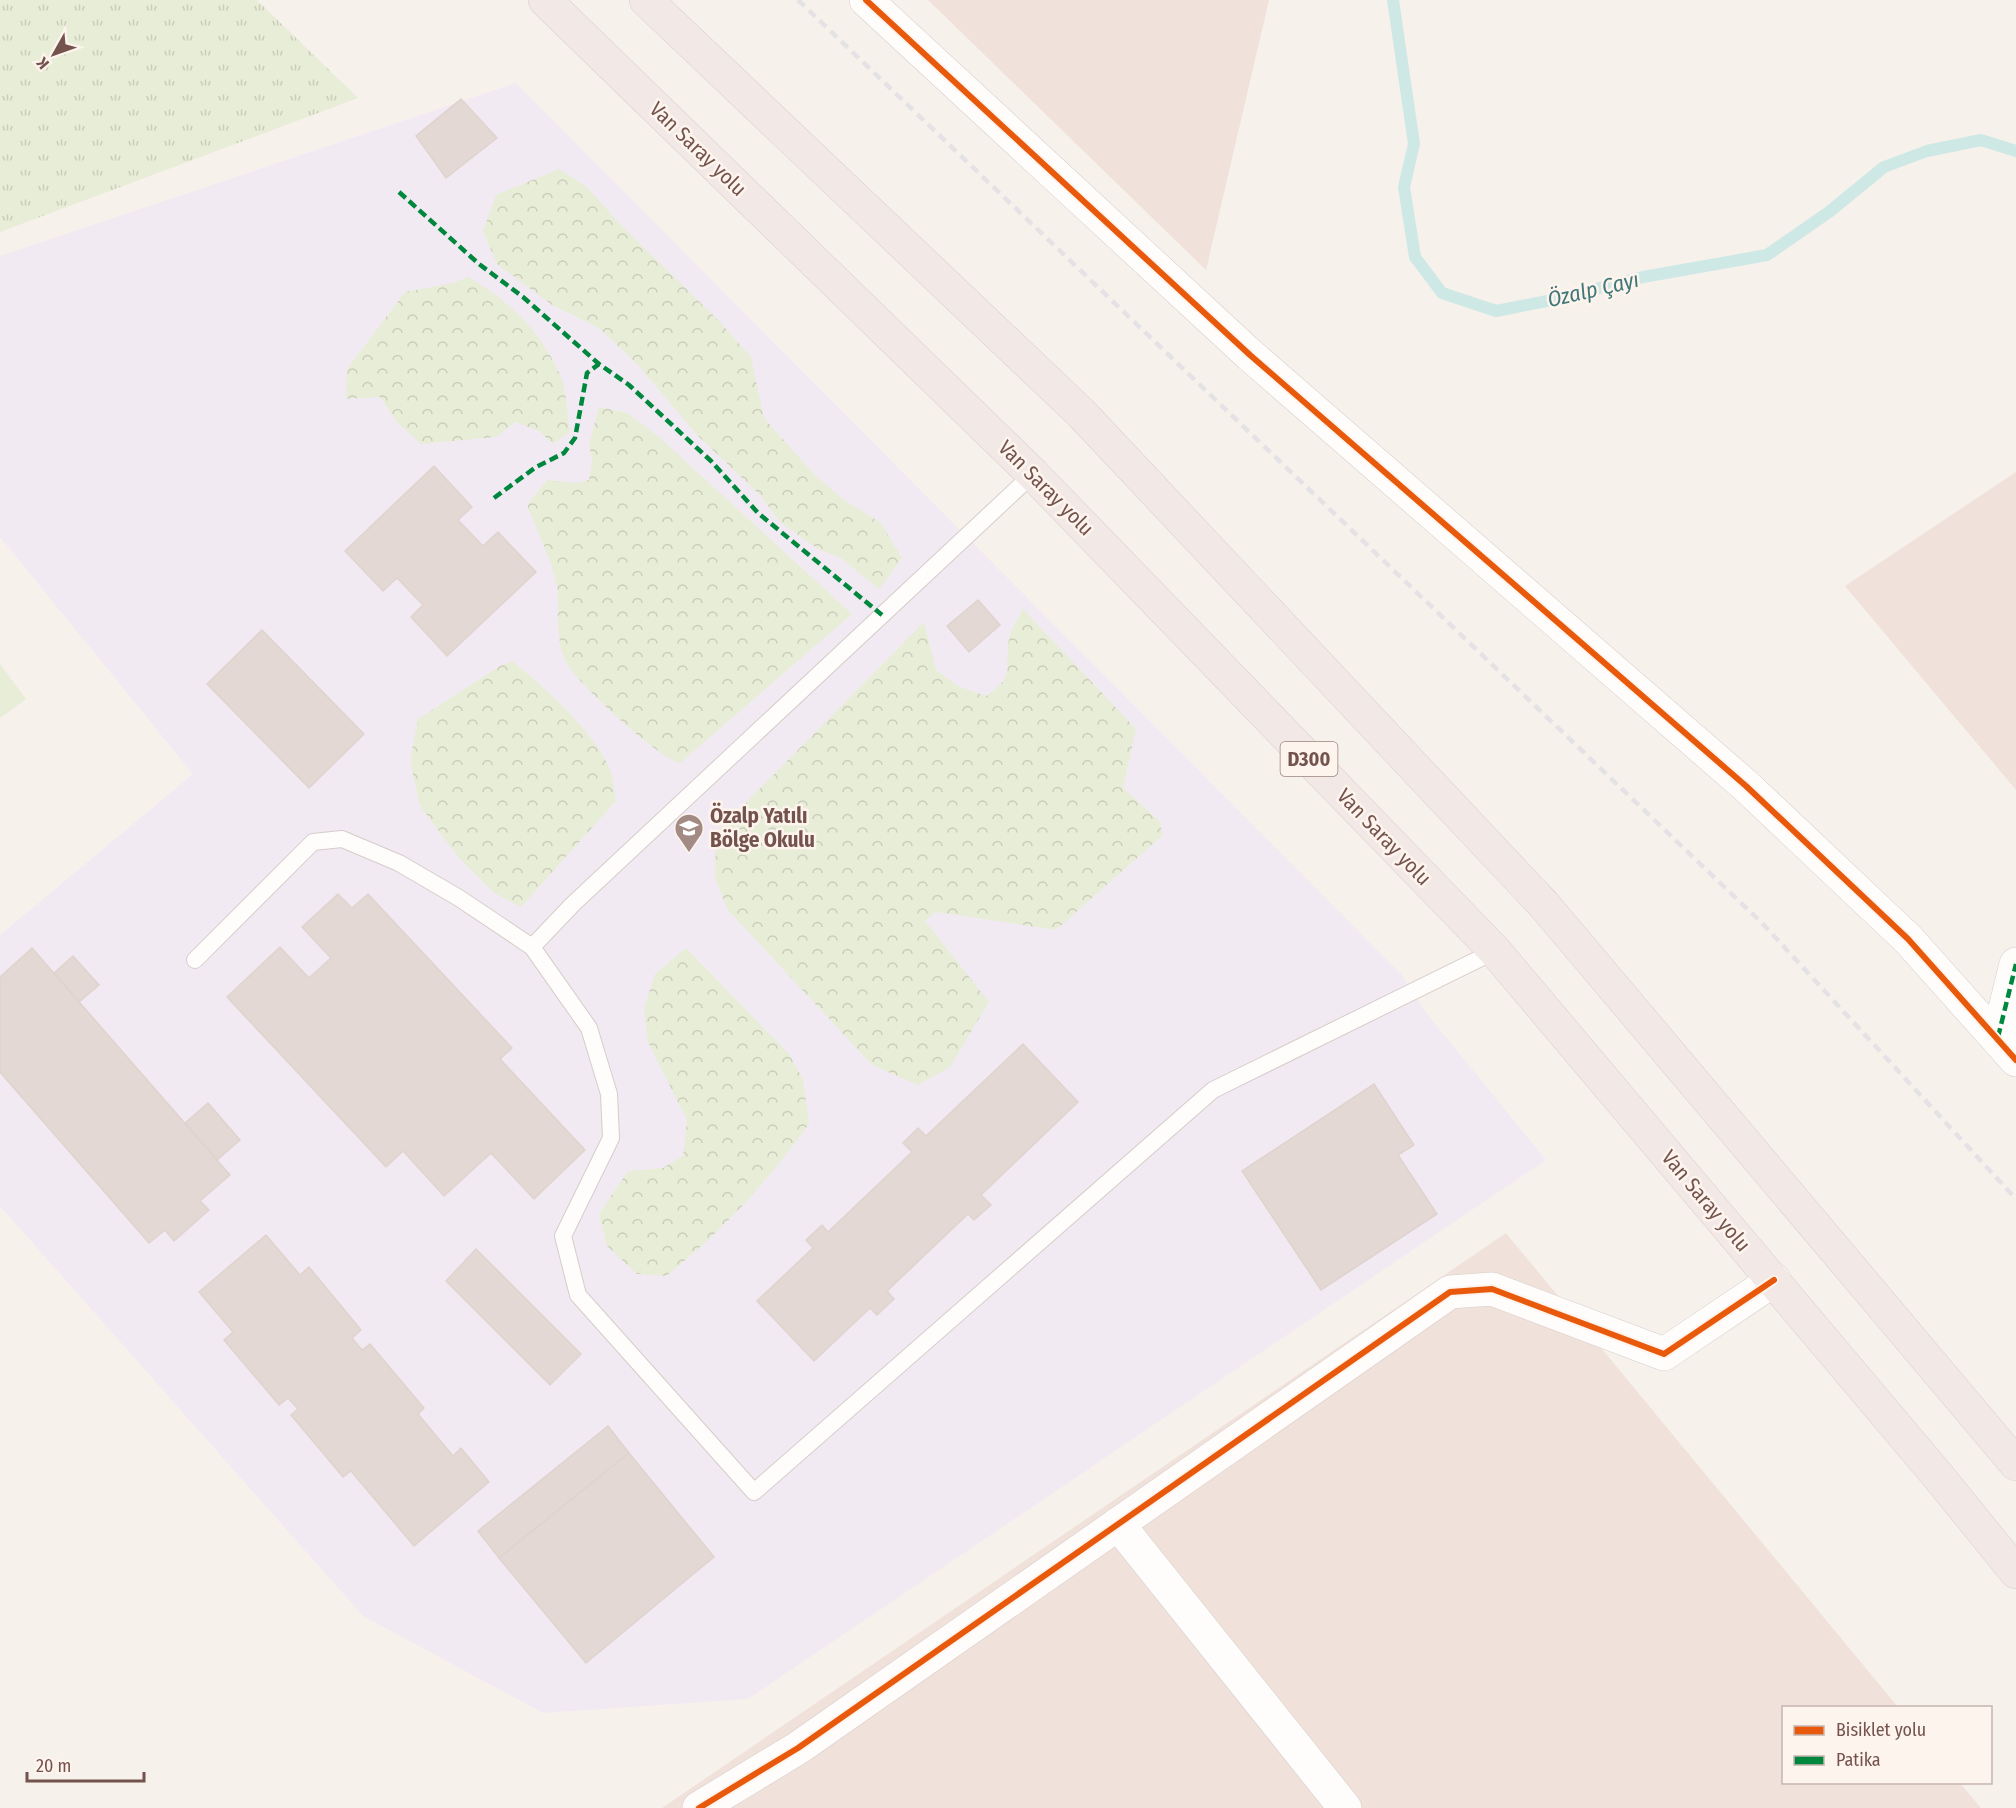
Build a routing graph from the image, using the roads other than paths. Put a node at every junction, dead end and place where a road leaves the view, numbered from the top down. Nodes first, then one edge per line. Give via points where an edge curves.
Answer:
1 (544, 0) edge
2 (646, 0) edge
3 (866, 0) edge
4 (1033, 474) junction
5 (532, 947) junction
6 (1495, 951) junction
7 (195, 960) dead end
8 (2016, 964) edge
9 (2007, 1048) edge
10 (1774, 1281) junction
11 (2016, 1464) edge
12 (1118, 1524) junction
13 (2016, 1572) edge
14 (699, 1808) edge
15 (1345, 1808) edge

1 - 4 highway, Van Saray yolu / D300
2 - 11 highway via 1080,413 1545,906
3 - 9 street via 1268,371 1746,786 1908,939
4 - 5 lane via 573,904
4 - 6 highway, Van Saray yolu / D300
5 - 6 lane via 589,1028 609,1094 611,1138 563,1236 578,1295 754,1492 1213,1090
5 - 7 lane via 399,863 342,840 313,842
6 - 10 highway, Van Saray yolu / D300
8 - 9 street
10 - 12 street via 1664,1354 1492,1289 1450,1292
10 - 13 highway, Van Saray yolu / D300
12 - 14 street via 798,1748
12 - 15 street

